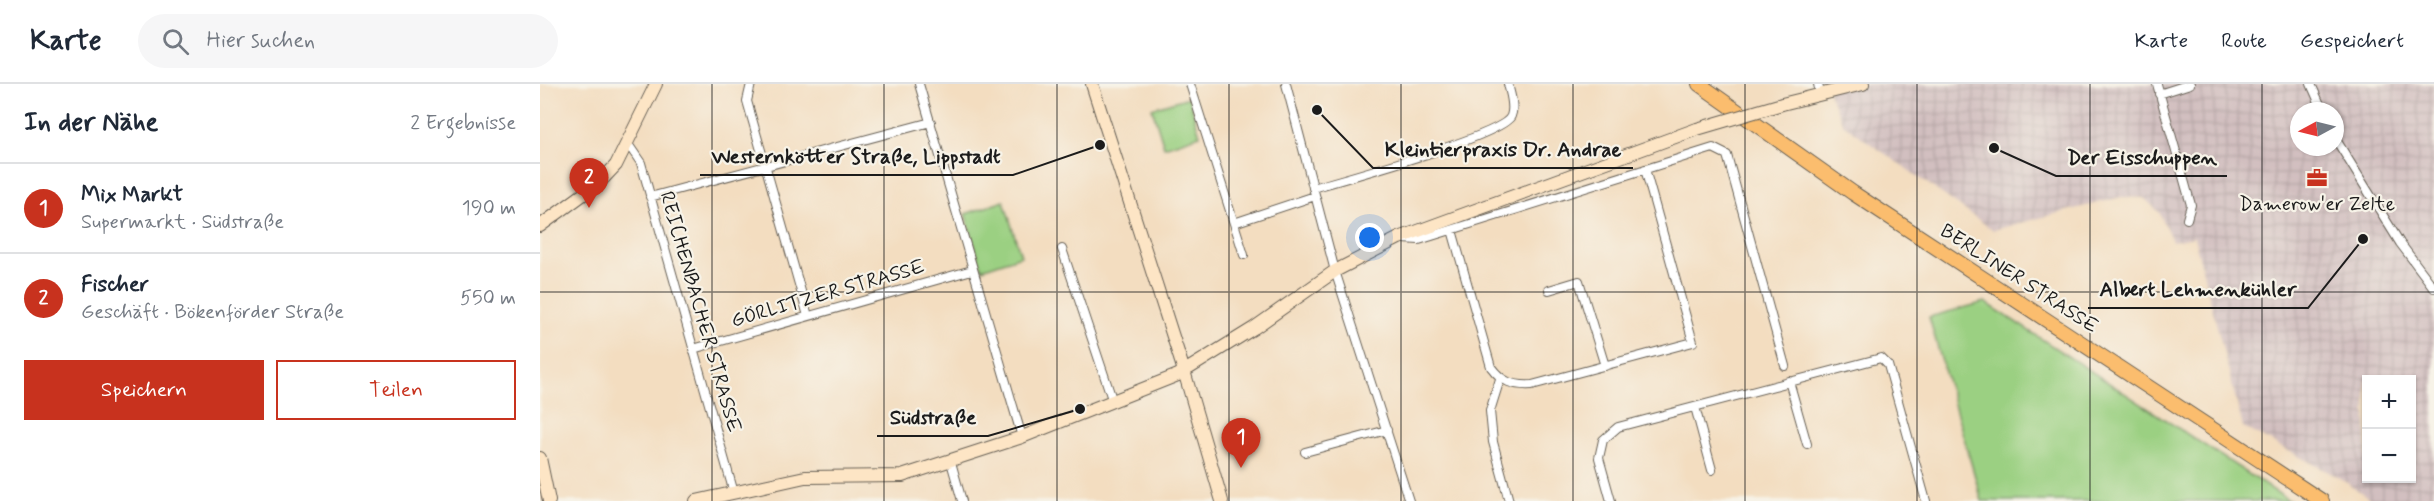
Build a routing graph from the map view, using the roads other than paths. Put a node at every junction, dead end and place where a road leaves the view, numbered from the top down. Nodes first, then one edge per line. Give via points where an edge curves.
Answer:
1 (656, 84) edge
2 (750, 84) edge
3 (919, 84) edge
4 (1092, 84) edge
5 (1190, 84) edge
6 (1286, 84) edge
7 (1508, 84) edge
8 (1699, 84) edge
9 (1863, 84) edge
10 (2157, 84) edge
11 (2190, 84) edge
12 (2311, 84) edge
13 (1819, 89) edge
14 (2159, 94) junction
15 (2319, 102) edge
16 (931, 122) junction
17 (628, 144) junction
18 (2344, 153) edge
19 (765, 166) junction
20 (1645, 169) junction
21 (1314, 192) junction
22 (650, 197) junction
23 (2187, 219) dead end
24 (1234, 223) junction
25 (540, 226) edge
26 (1452, 230) junction
27 (1399, 238) junction
28 (1062, 249) dead end
29 (1244, 255) dead end
30 (972, 270) junction
31 (1335, 271) junction
32 (2434, 288) edge
33 (1549, 290) dead end
34 (808, 316) junction
35 (693, 349) junction
36 (1605, 366) junction
37 (1785, 366) dead end
38 (1184, 370) junction
39 (1500, 379) junction
40 (1789, 381) junction
41 (1113, 402) junction
42 (1695, 407) junction
43 (1387, 430) junction
44 (1022, 437) junction
45 (1806, 444) dead end
46 (1305, 452) dead end
47 (540, 458) edge
48 (951, 462) junction
49 (1712, 470) dead end
50 (734, 493) junction
51 (549, 501) edge
52 (696, 501) edge
53 (962, 501) edge
54 (1222, 501) edge
55 (1409, 501) edge
56 (1509, 501) edge
57 (1611, 501) edge
58 (1926, 501) edge
59 (2322, 501) edge

1 - 17 street
2 - 19 street via 747,101
3 - 16 street
4 - 38 street
5 - 24 street
6 - 21 street
7 - 21 street via 1512,116 1503,125
8 - 59 main road, BERLINER STRASSE via 1853,193
9 - 13 street
10 - 14 street
11 - 14 street
12 - 15 street
13 - 27 street, bridge via 1697,129
14 - 23 street via 2191,204
16 - 19 street
16 - 30 street
17 - 22 street, REICHENBACHER STRASSE via 641,163
17 - 25 street via 600,182
18 - 32 street via 2400,243
19 - 22 street
19 - 34 street
20 - 26 street
20 - 36 street via 1693,342
20 - 37 street via 1713,148 1727,156
21 - 24 street
21 - 31 street
22 - 35 street, REICHENBACHER STRASSE
24 - 29 street
26 - 27 street via 1419,240
26 - 39 street via 1491,367
27 - 31 street
28 - 41 street
30 - 34 street, GÖRLITZER STRASSE
30 - 44 street
31 - 38 street
31 - 43 street
33 - 36 street via 1579,281
34 - 35 street, GÖRLITZER STRASSE
35 - 50 street, REICHENBACHER STRASSE
36 - 39 street via 1532,385 1518,386
38 - 41 street
38 - 54 street
39 - 56 street via 1490,411 1493,442
40 - 42 street
40 - 45 street
40 - 58 street via 1881,358 1888,365
41 - 44 street
42 - 49 street
42 - 57 street via 1618,427 1603,440 1599,458
43 - 46 street
43 - 55 street
44 - 48 street
47 - 51 street
48 - 50 street via 902,476 805,477
48 - 53 street
50 - 52 street

